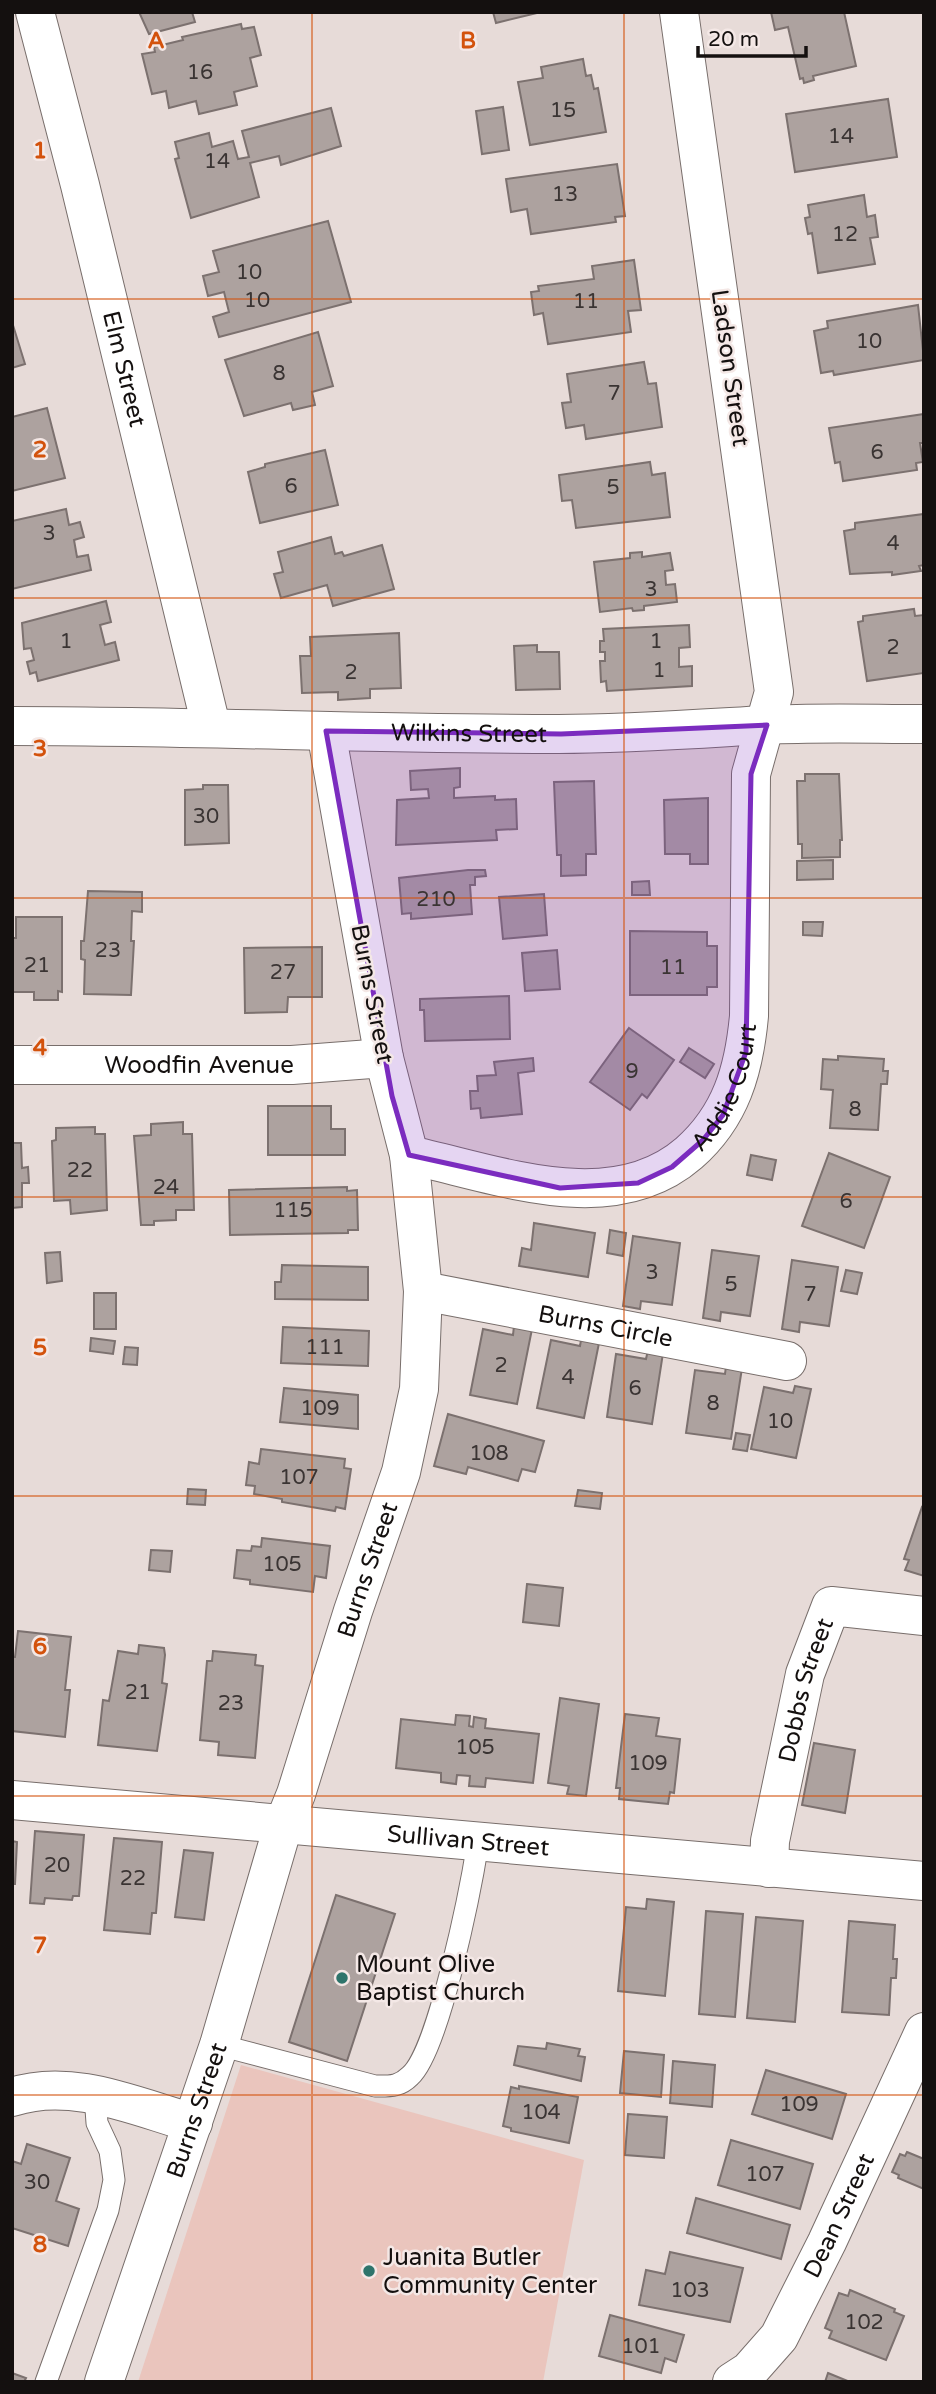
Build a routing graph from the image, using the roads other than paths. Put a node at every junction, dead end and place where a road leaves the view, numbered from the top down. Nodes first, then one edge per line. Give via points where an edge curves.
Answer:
1 (35, 12) edge
2 (679, 12) edge
3 (924, 724) edge
4 (767, 725) junction
5 (12, 726) edge
6 (211, 726) junction
7 (326, 731) junction
8 (384, 1058) junction
9 (12, 1065) edge
10 (409, 1155) junction
11 (423, 1291) junction
12 (787, 1361) dead end
13 (924, 1616) edge
14 (12, 1800) edge
15 (283, 1826) junction
16 (478, 1843) junction
17 (769, 1868) junction
18 (924, 1881) edge
19 (924, 2032) edge
20 (219, 2045) junction
21 (95, 2095) junction
22 (12, 2097) edge
23 (193, 2123) junction
24 (46, 2382) edge
25 (104, 2382) edge
26 (732, 2382) edge

1 - 6 street, Elm Street
2 - 4 street, Ladson Street via 774,692
3 - 4 street, Wilkins Street
4 - 7 street, Wilkins Street via 561,734
4 - 10 street, Addie Court via 751,774 746,1052 723,1115 703,1140 672,1167 638,1183 605,1189 560,1188
5 - 6 street, Wilkins Street
6 - 7 street, Wilkins Street
7 - 8 street, Burns Street
8 - 9 street, Woodfin Avenue via 292,1065
8 - 10 street, Burns Street
10 - 11 street, Burns Street
11 - 12 street, Burns Circle
11 - 15 street, Burns Street via 419,1389 401,1472
13 - 17 street, Dobbs Street via 831,1606 804,1674 770,1841
14 - 15 street, Sullivan Street
15 - 16 street, Sullivan Street
15 - 20 street, Burns Street
16 - 17 street, Sullivan Street
16 - 20 lane via 459,1941 425,2056 412,2075 398,2085 375,2086
17 - 18 street, Sullivan Street
19 - 26 street, Dean Street via 779,2337 749,2371
20 - 23 street, Burns Street
21 - 22 street via 59,2089
21 - 23 street
21 - 24 lane via 97,2123 110,2151 114,2180 108,2210
23 - 25 street, Burns Street

